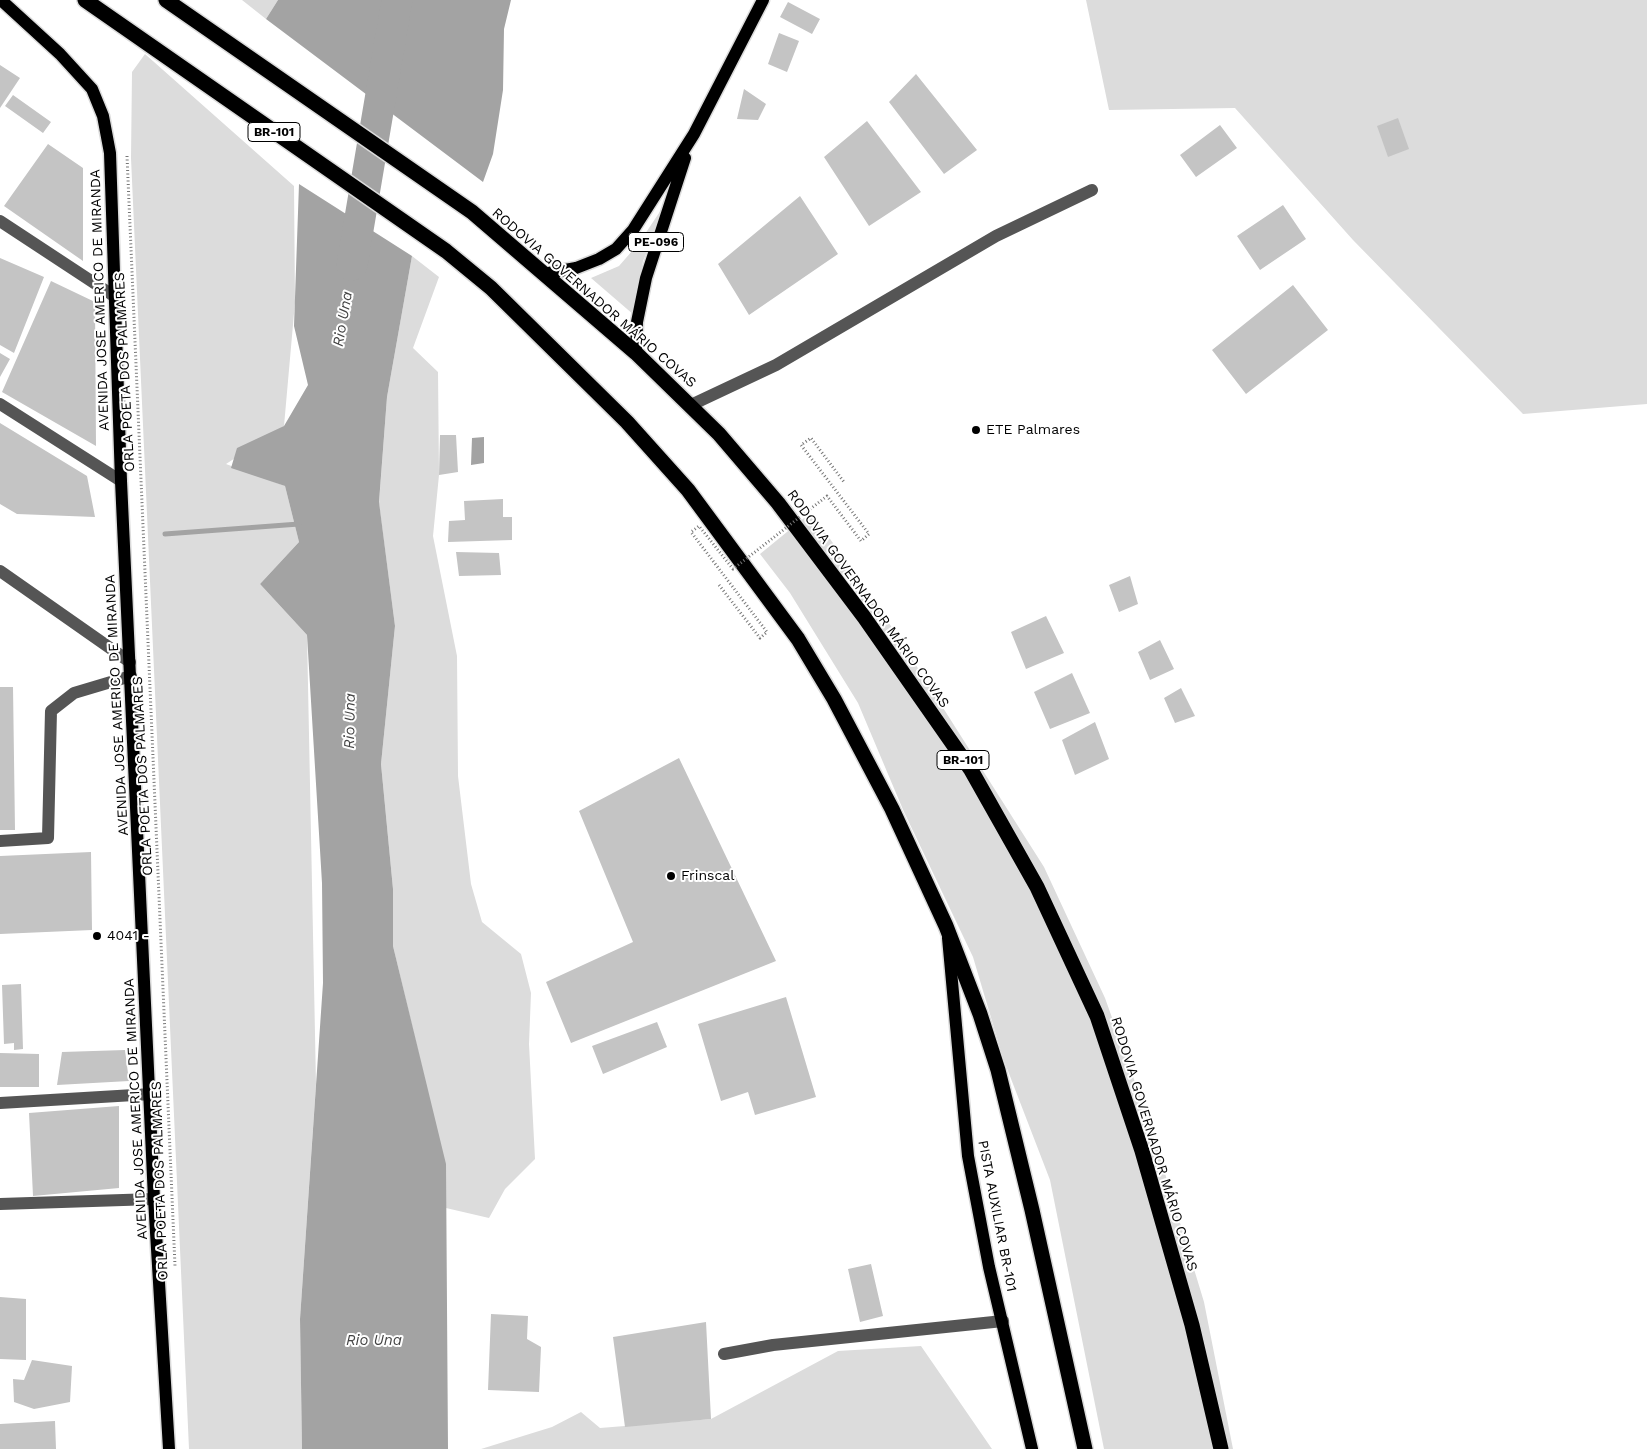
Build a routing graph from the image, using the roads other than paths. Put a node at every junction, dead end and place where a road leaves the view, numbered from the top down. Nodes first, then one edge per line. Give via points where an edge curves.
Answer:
1 (1, 0) edge
2 (85, 0) edge
3 (166, 0) edge
4 (763, 0) edge
5 (694, 134) junction
6 (1092, 190) dead end
7 (0, 221) edge
8 (543, 274) junction
9 (117, 298) junction
10 (636, 353) junction
11 (0, 404) edge
12 (691, 405) junction
13 (121, 481) junction
14 (0, 571) edge
15 (130, 662) junction
16 (131, 676) junction
17 (0, 841) edge
18 (946, 926) junction
19 (150, 1094) junction
20 (0, 1103) edge
21 (154, 1199) junction
22 (0, 1204) edge
23 (1003, 1322) junction
24 (724, 1354) dead end
25 (170, 1449) edge
26 (1032, 1449) edge
27 (1085, 1449) edge
28 (1221, 1449) edge

1 - 9 main road, AVENIDA JOSE AMERICO DE MIRANDA via 80,75 92,89 103,116 110,153
2 - 18 highway, BR-101 via 446,251 491,288 627,422 688,490 798,639 892,809
3 - 8 highway, RODOVIA GOVERNADOR MÁRIO COVAS / BR-101 via 472,212
4 - 5 main road, PE-096
5 - 8 main road, PE-096 via 633,230 616,249 599,260 576,268
5 - 10 main road, PE-096 via 672,192 646,278 637,322
6 - 12 street via 996,236 776,365
7 - 9 street
8 - 10 highway, RODOVIA GOVERNADOR MÁRIO COVAS / BR-101
9 - 13 main road, AVENIDA JOSE AMERICO DE MIRANDA
10 - 12 highway, RODOVIA GOVERNADOR MÁRIO COVAS / BR-101
11 - 13 street
12 - 28 highway, RODOVIA GOVERNADOR MÁRIO COVAS / BR-101 via 778,502 864,618 971,770 1037,886 1098,1016 1192,1325
13 - 15 main road, AVENIDA JOSE AMERICO DE MIRANDA
14 - 15 street
15 - 16 main road, AVENIDA JOSE AMERICO DE MIRANDA
16 - 17 street via 74,693 51,711 48,838
16 - 19 main road, AVENIDA JOSE AMERICO DE MIRANDA
18 - 23 main road, PISTA AUXILIAR BR-101 via 968,1156
18 - 27 highway, BR-101 via 998,1070
19 - 20 street
19 - 21 main road, AVENIDA JOSE AMERICO DE MIRANDA
21 - 22 street
21 - 25 main road, AVENIDA JOSE AMERICO DE MIRANDA
23 - 24 street via 772,1345
23 - 26 main road, PISTA AUXILIAR BR-101

